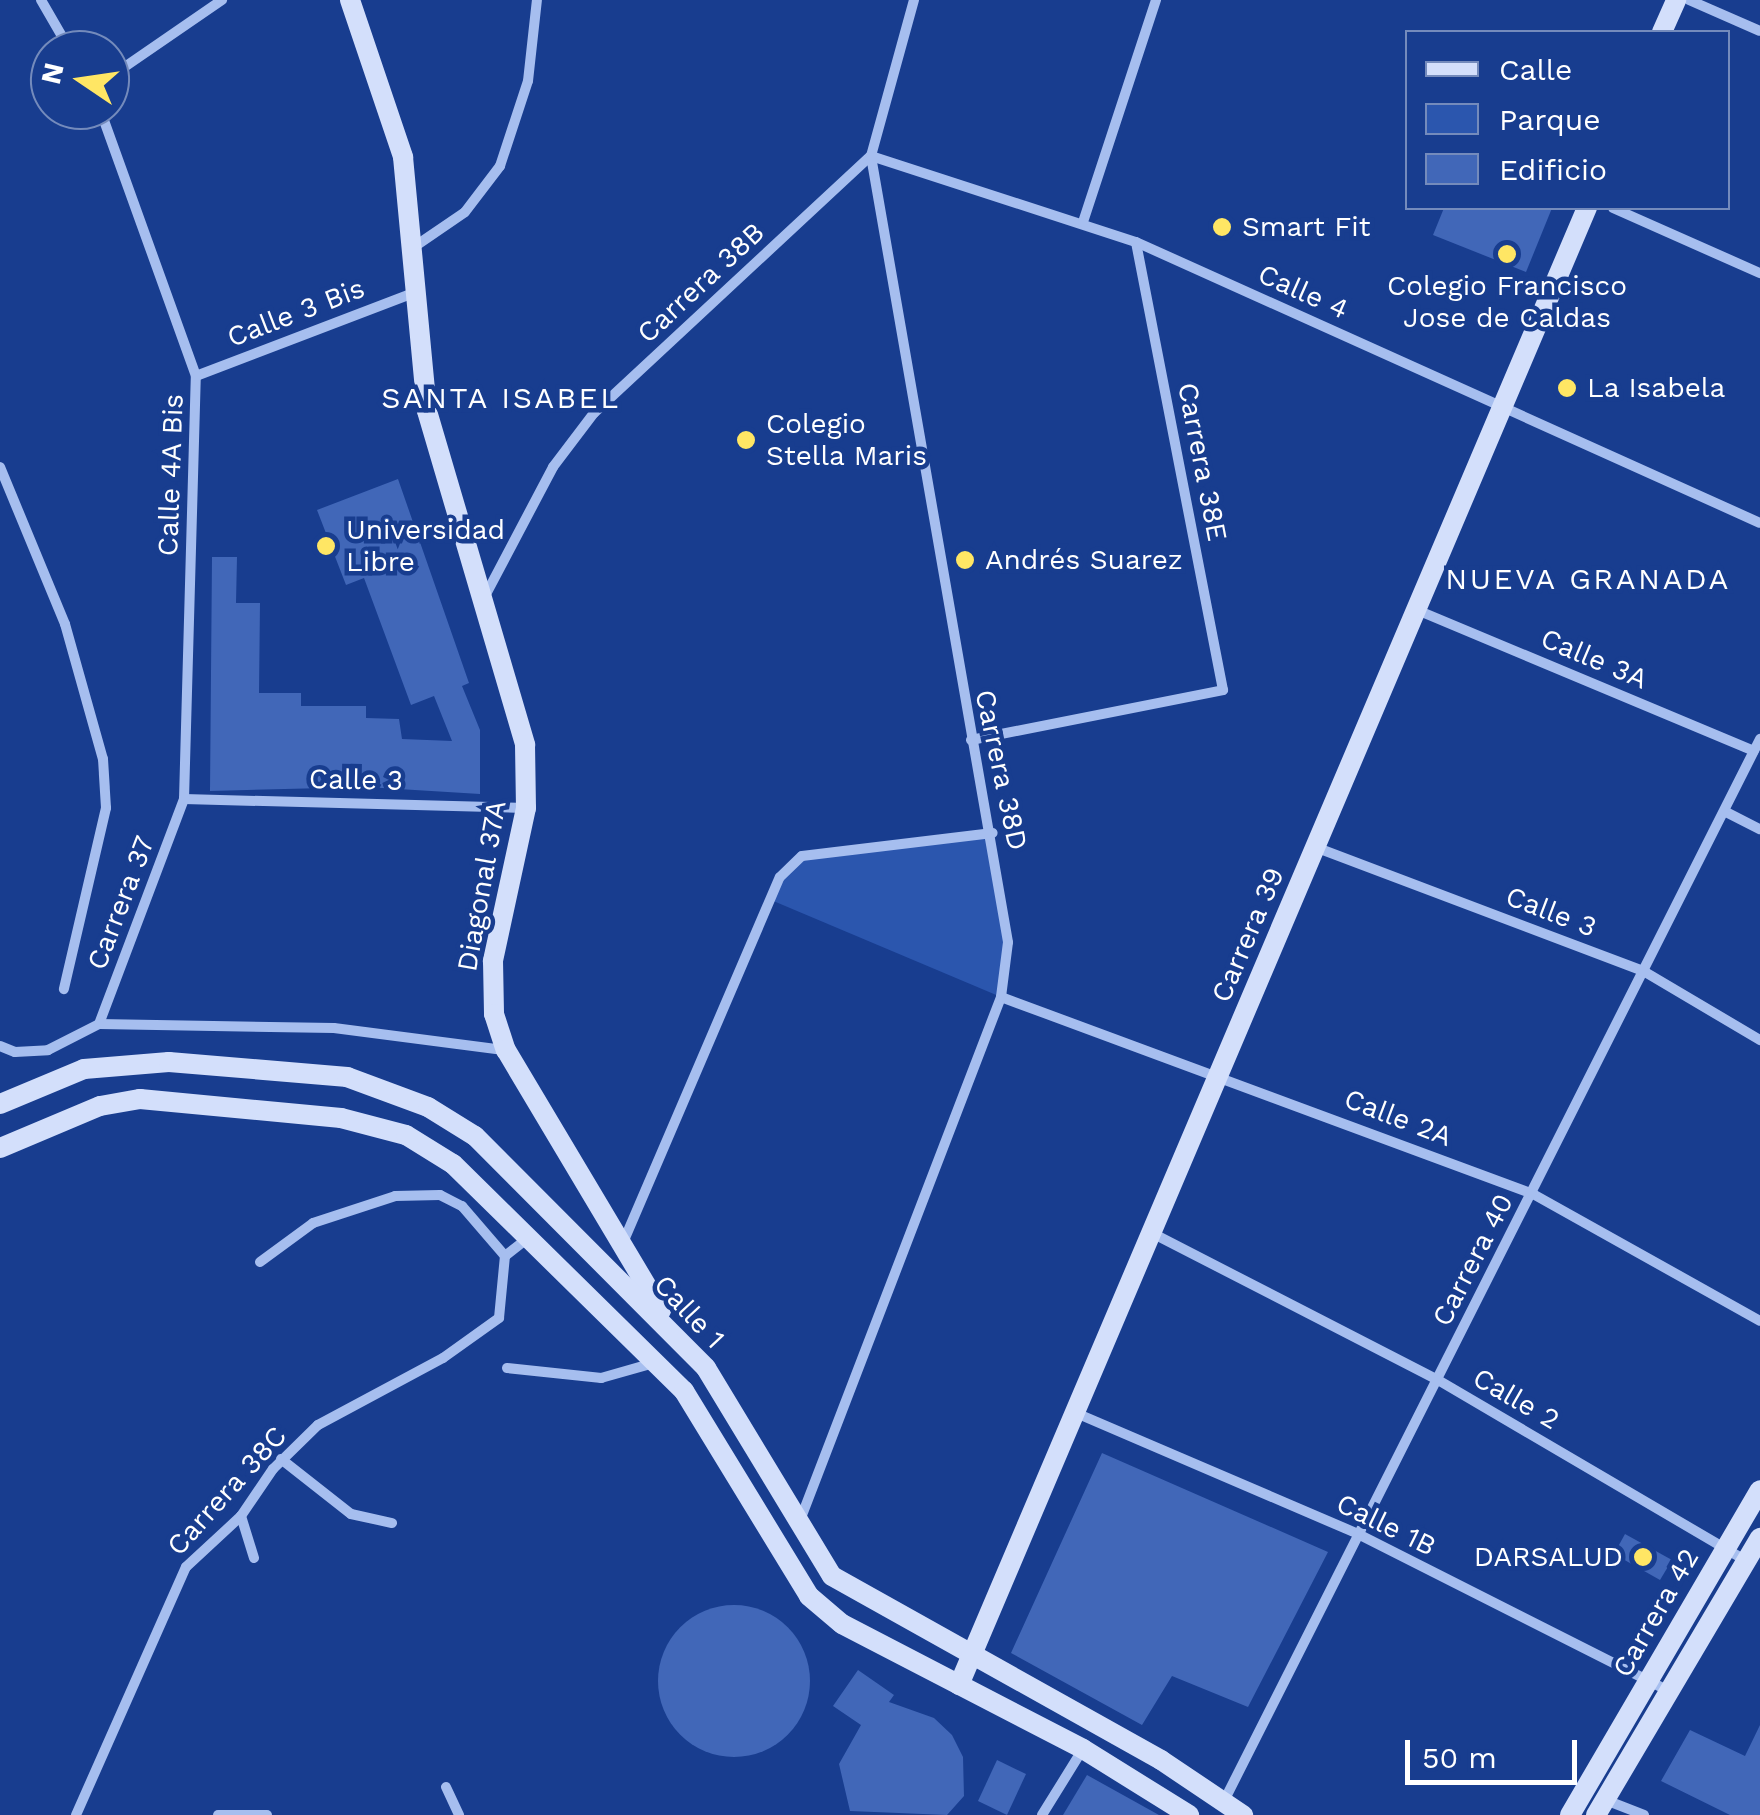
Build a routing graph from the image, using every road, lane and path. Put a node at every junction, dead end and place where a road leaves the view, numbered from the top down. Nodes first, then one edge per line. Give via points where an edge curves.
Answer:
1 (41, 0) edge
2 (222, 0) edge
3 (350, 0) edge
4 (537, 0) edge
5 (914, 0) edge
6 (1156, 0) edge
7 (1676, 0) edge
8 (1689, 0) edge
9 (58, 30) edge
10 (1663, 30) edge
11 (1760, 31) edge
12 (130, 64) edge
13 (107, 130) edge
14 (871, 156) junction
15 (1586, 210) edge
16 (1618, 210) edge
17 (1083, 222) junction
18 (1136, 242) junction
19 (410, 249) junction
20 (1760, 273) edge
21 (413, 293) junction
22 (196, 376) junction
23 (1503, 405) junction
24 (0, 467) edge
25 (1760, 523) edge
26 (480, 606) junction
27 (1416, 610) junction
28 (1760, 739) edge
29 (971, 740) junction
30 (1754, 751) junction
31 (184, 798) junction
32 (526, 808) junction
33 (1726, 812) junction
34 (1760, 829) edge
35 (993, 833) junction
36 (1316, 847) junction
37 (1645, 972) junction
38 (64, 989) dead end
39 (1002, 997) junction
40 (99, 1024) junction
41 (1760, 1040) edge
42 (0, 1046) edge
43 (506, 1050) junction
44 (1219, 1074) junction
45 (0, 1104) edge
46 (0, 1148) edge
47 (1532, 1194) junction
48 (1151, 1232) junction
49 (529, 1237) junction
50 (622, 1245) junction
51 (506, 1256) junction
52 (260, 1262) dead end
53 (1760, 1321) edge
54 (678, 1337) junction
55 (658, 1362) junction
56 (507, 1368) dead end
57 (1438, 1380) junction
58 (1076, 1413) junction
59 (281, 1459) junction
60 (1760, 1490) edge
61 (242, 1516) junction
62 (1754, 1516) edge
63 (392, 1523) dead end
64 (799, 1524) junction
65 (1360, 1535) junction
66 (1760, 1538) edge
67 (1726, 1548) junction
68 (254, 1558) dead end
69 (1746, 1561) junction
70 (971, 1656) junction
71 (1648, 1682) junction
72 (959, 1685) junction
73 (1670, 1691) junction
74 (1083, 1749) junction
75 (446, 1787) dead end
76 (1584, 1791) junction
77 (1224, 1801) junction
78 (1600, 1807) edge
79 (260, 1814) edge
80 (76, 1815) edge
81 (218, 1815) edge
82 (459, 1815) edge
83 (1042, 1815) edge
84 (1188, 1815) edge
85 (1242, 1815) edge
86 (1570, 1815) edge
87 (1644, 1815) edge

1 - 9 street
2 - 12 street
3 - 19 street, Diagonal 37A via 391,105
4 - 19 street via 528,81 500,166 465,212
5 - 14 street, Carrera 38D
6 - 17 street
7 - 10 street
8 - 11 street
13 - 22 street, Calle 4A Bis
14 - 17 street, Calle 4
14 - 26 street, Carrera 38B via 594,414 553,467
14 - 29 street, Carrera 38D
15 - 23 street, Carrera 39
16 - 20 street
17 - 18 street, Calle 4
18 - 23 street, Calle 4
18 - 29 street, Carrera 38E via 1223,690
19 - 21 street, Diagonal 37A
21 - 22 street, Calle 3 Bis
21 - 26 street, Diagonal 37A via 427,411
22 - 31 street, Calle 4A Bis
23 - 25 street, Calle 4
23 - 27 street, Carrera 39
24 - 38 street via 66,624 103,759 106,808
26 - 32 street, Diagonal 37A via 521,721
27 - 30 street, Calle 3A
27 - 36 street, Carrera 39
28 - 30 street, Carrera 40
29 - 35 street, Carrera 38D
30 - 33 street, Carrera 40
31 - 32 street, Calle 3
31 - 40 street, Carrera 37
32 - 43 street, Diagonal 37A via 492,976
33 - 34 street
33 - 37 street, Carrera 40
35 - 39 street, Carrera 38D via 1008,942
35 - 50 street via 802,856 780,877
36 - 37 street, Calle 3
36 - 44 street, Carrera 39
37 - 41 street, Calle 3
37 - 47 street, Carrera 40
39 - 44 street, Calle 2A
39 - 64 street, Carrera 38D
40 - 42 street via 48,1050
40 - 43 street via 334,1028
43 - 50 street, Diagonal 37A
44 - 47 street, Calle 2A
44 - 48 street, Carrera 39
45 - 54 street, Calle 1 via 84,1069 170,1062 297,1070 387,1088 475,1136
46 - 49 street, Calle 1 via 100,1106 140,1099 341,1118 406,1135 453,1164
47 - 53 street, Calle 2A
47 - 57 street, Carrera 40
48 - 57 street, Calle 2
48 - 58 street, Carrera 39
49 - 51 street
49 - 55 street, Calle 1
50 - 54 street, Diagonal 37A
51 - 52 street via 462,1206 440,1194 395,1196 312,1224
51 - 59 street, Carrera 38C via 498,1318 442,1358 318,1425
54 - 64 street, Calle 1 via 724,1395
55 - 56 street via 601,1378
55 - 72 street, Calle 1 via 702,1412 809,1596 842,1624
57 - 65 street, Carrera 40
57 - 67 street, Calle 2
58 - 65 street, Calle 1B
58 - 70 street, Carrera 39
59 - 61 street, Carrera 38C
59 - 63 street via 350,1514
60 - 62 street, Carrera 42
61 - 68 street
61 - 80 street, Carrera 38C via 186,1567
62 - 67 street, Carrera 42
64 - 70 street, Calle 1 via 832,1576 858,1596
65 - 71 street, Calle 1B
65 - 77 street, Carrera 40
66 - 69 street, Carrera 42
67 - 69 street, Calle 2
67 - 71 street, Carrera 42
69 - 73 street, Carrera 42
70 - 72 street, Carrera 39
70 - 77 street, Calle 1
71 - 73 street, Calle 1B
71 - 76 street, Carrera 42
72 - 74 street, Calle 1
73 - 78 street, Carrera 42
74 - 83 street
74 - 84 street, Calle 1
75 - 82 street
76 - 78 street
76 - 86 street, Carrera 42
77 - 85 street, Calle 1
78 - 87 street
79 - 81 street

